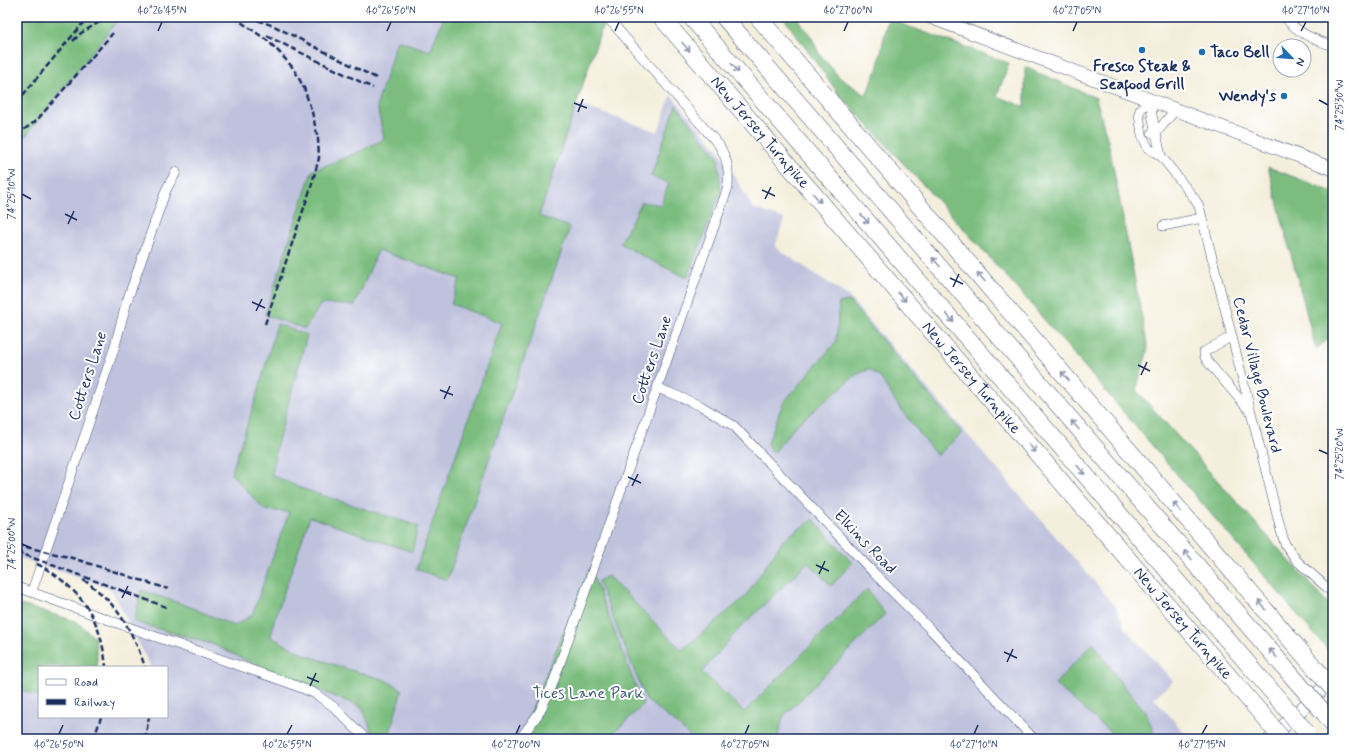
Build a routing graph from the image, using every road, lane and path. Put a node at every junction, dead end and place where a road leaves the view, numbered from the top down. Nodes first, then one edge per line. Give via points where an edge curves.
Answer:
1 (607, 17) edge
2 (661, 17) edge
3 (691, 17) edge
4 (724, 17) edge
5 (758, 17) edge
6 (930, 17) edge
7 (1285, 17) edge
8 (1333, 46) edge
9 (1151, 99) junction
10 (1176, 109) junction
11 (1156, 133) junction
12 (1142, 135) junction
13 (1161, 156) junction
14 (1333, 169) edge
15 (176, 172) dead end
16 (1202, 218) junction
17 (1163, 226) dead end
18 (1232, 336) junction
19 (658, 388) junction
20 (1250, 411) junction
21 (17, 587) edge
22 (32, 591) junction
23 (1333, 593) edge
24 (1333, 679) edge
25 (1333, 689) edge
26 (1329, 719) edge
27 (1309, 736) edge
28 (366, 739) edge
29 (520, 739) edge
30 (1034, 739) edge
31 (1270, 739) edge
32 (1282, 739) edge

1 - 19 street, Cotters Lane via 719,145 726,157 728,187
2 -> 32 highway, New Jersey Turnpike, bridge
3 -> 27 highway, New Jersey Turnpike, bridge
26 -> 4 highway, bridge
25 -> 5 highway, bridge
6 - 9 main road
7 - 8 street via 1309,37
9 - 10 main road
9 - 11 street, Cedar Village Boulevard
9 - 12 street, Cedar Village Boulevard via 1140,110
10 - 11 street
10 - 14 main road
11 - 12 street
11 - 13 street, Cedar Village Boulevard
12 - 13 street, Cedar Village Boulevard via 1148,148
13 - 16 street, Cedar Village Boulevard via 1194,198
15 - 22 street, Cotters Lane via 166,190 127,301 114,349
16 - 17 street
16 - 18 street, Cedar Village Boulevard
18 - 20 street, Cedar Village Boulevard
18 - 20 street via 1204,352 1204,355
19 - 29 street, Cotters Lane via 552,686 539,713
19 - 30 street, Elkins Road via 701,406 734,426
20 - 23 street, Cedar Village Boulevard via 1285,544 1297,561
21 - 22 street
22 - 28 street via 314,693 334,707
24 - 31 main road

